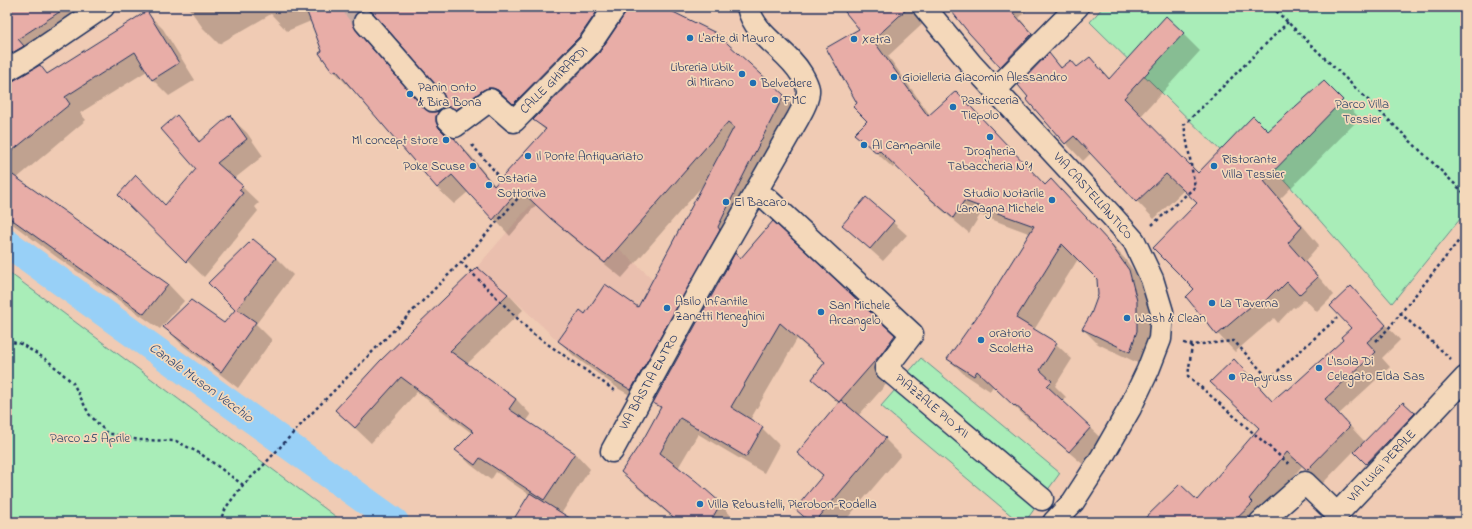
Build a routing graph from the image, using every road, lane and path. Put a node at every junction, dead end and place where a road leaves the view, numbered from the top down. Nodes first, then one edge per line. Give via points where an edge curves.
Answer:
1 (102, 7) edge
2 (615, 7) edge
3 (748, 7) edge
4 (924, 7) edge
5 (1077, 7) edge
6 (1272, 7) edge
7 (365, 22) tunnel mouth
8 (1288, 22) junction
9 (7, 70) edge
10 (996, 90) junction
11 (433, 100) dead end
12 (452, 122) joint
13 (499, 176) dead end
14 (756, 193) junction
15 (518, 194) dead end
16 (1465, 194) edge
17 (1465, 233) edge
18 (1134, 241) junction
19 (461, 262) junction
20 (1400, 314) junction
21 (1337, 318) dead end
22 (1160, 339) junction
23 (7, 341) edge
24 (1376, 341) dead end
25 (1192, 345) junction
26 (1459, 369) edge
27 (637, 404) junction
28 (612, 451) dead end
29 (1305, 483) junction
30 (243, 485) junction
31 (1042, 499) dead end
32 (1070, 512) edge
33 (219, 522) edge
34 (1054, 522) edge
35 (1261, 522) edge

1 - 9 street
2 - 12 street, CALLE GHIRARDI via 590,44 514,121 490,100
3 - 14 street, VIA BASTIA ENTRO via 758,29 791,60 803,76 808,90 798,118
4 - 10 street, VIA CASTELLANTICO
5 - 10 street
6 - 8 path
7 - 11 street
8 - 16 path
8 - 18 path via 1184,125 1195,187
10 - 18 street, VIA CASTELLANTICO
12 - 13 path
14 - 27 street, VIA BASTIA ENTRO
14 - 31 street, PIAZZALE PIO XII via 767,199 912,334 886,368
15 - 19 path via 520,197
17 - 20 path
18 - 22 street, VIA CASTELLANTICO via 1152,279 1162,312
19 - 27 path via 533,334
19 - 30 path
20 - 24 path
20 - 26 path
21 - 25 path via 1269,379 1234,341
22 - 25 path
22 - 32 street, VIA CASTELLANTICO via 1130,408
23 - 30 path via 21,344 47,360 73,383 89,414 107,433 139,440 176,441 202,454
25 - 29 path via 1188,376 1293,468
26 - 29 street, VIA LUIGI PERALE via 1337,514
27 - 28 street, VIA BASTIA ENTRO
29 - 35 street
30 - 33 path
32 - 34 street, VIA CASTELLANTICO

